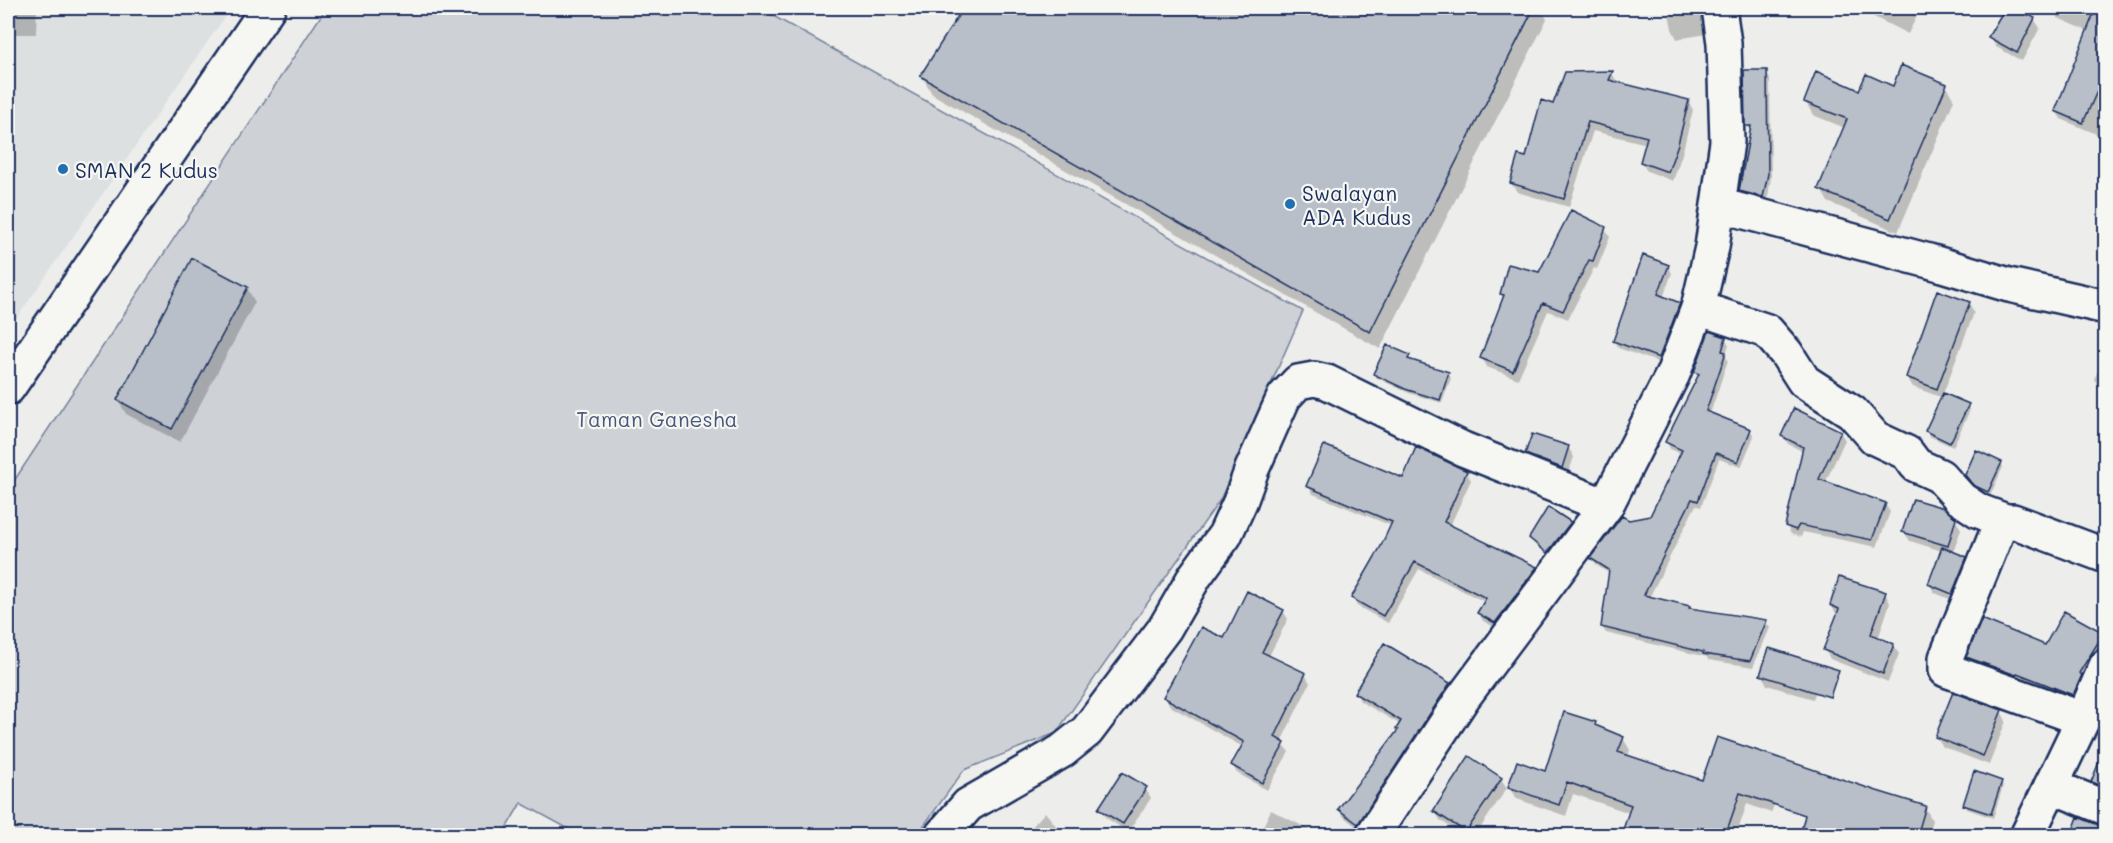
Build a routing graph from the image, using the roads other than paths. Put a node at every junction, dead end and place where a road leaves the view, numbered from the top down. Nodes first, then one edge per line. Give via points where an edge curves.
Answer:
1 (268, 8) edge
2 (1719, 8) edge
3 (1719, 205) junction
4 (2106, 307) edge
5 (1698, 308) junction
6 (8, 388) edge
7 (1606, 506) junction
8 (2006, 521) junction
9 (2106, 556) edge
10 (2106, 666) edge
11 (2083, 719) junction
12 (2051, 786) junction
13 (2106, 808) edge
14 (941, 836) edge
15 (1372, 836) edge
16 (2027, 836) edge

1 - 6 street
2 - 3 street via 1727,142
3 - 4 street via 2009,285
3 - 5 street
5 - 7 street via 1673,374
5 - 8 street via 1767,331 1804,381 1852,412 1875,438 1907,453 1916,465 1940,476 1961,499 1979,511
7 - 14 street via 1463,449 1327,382 1298,382 1284,397 1224,535 1165,628 1087,731 1062,751 968,805
7 - 15 street via 1462,699
8 - 9 street
8 - 11 street via 2000,525 1946,658 1946,670
10 - 11 street
11 - 12 street
12 - 13 street
12 - 16 street

